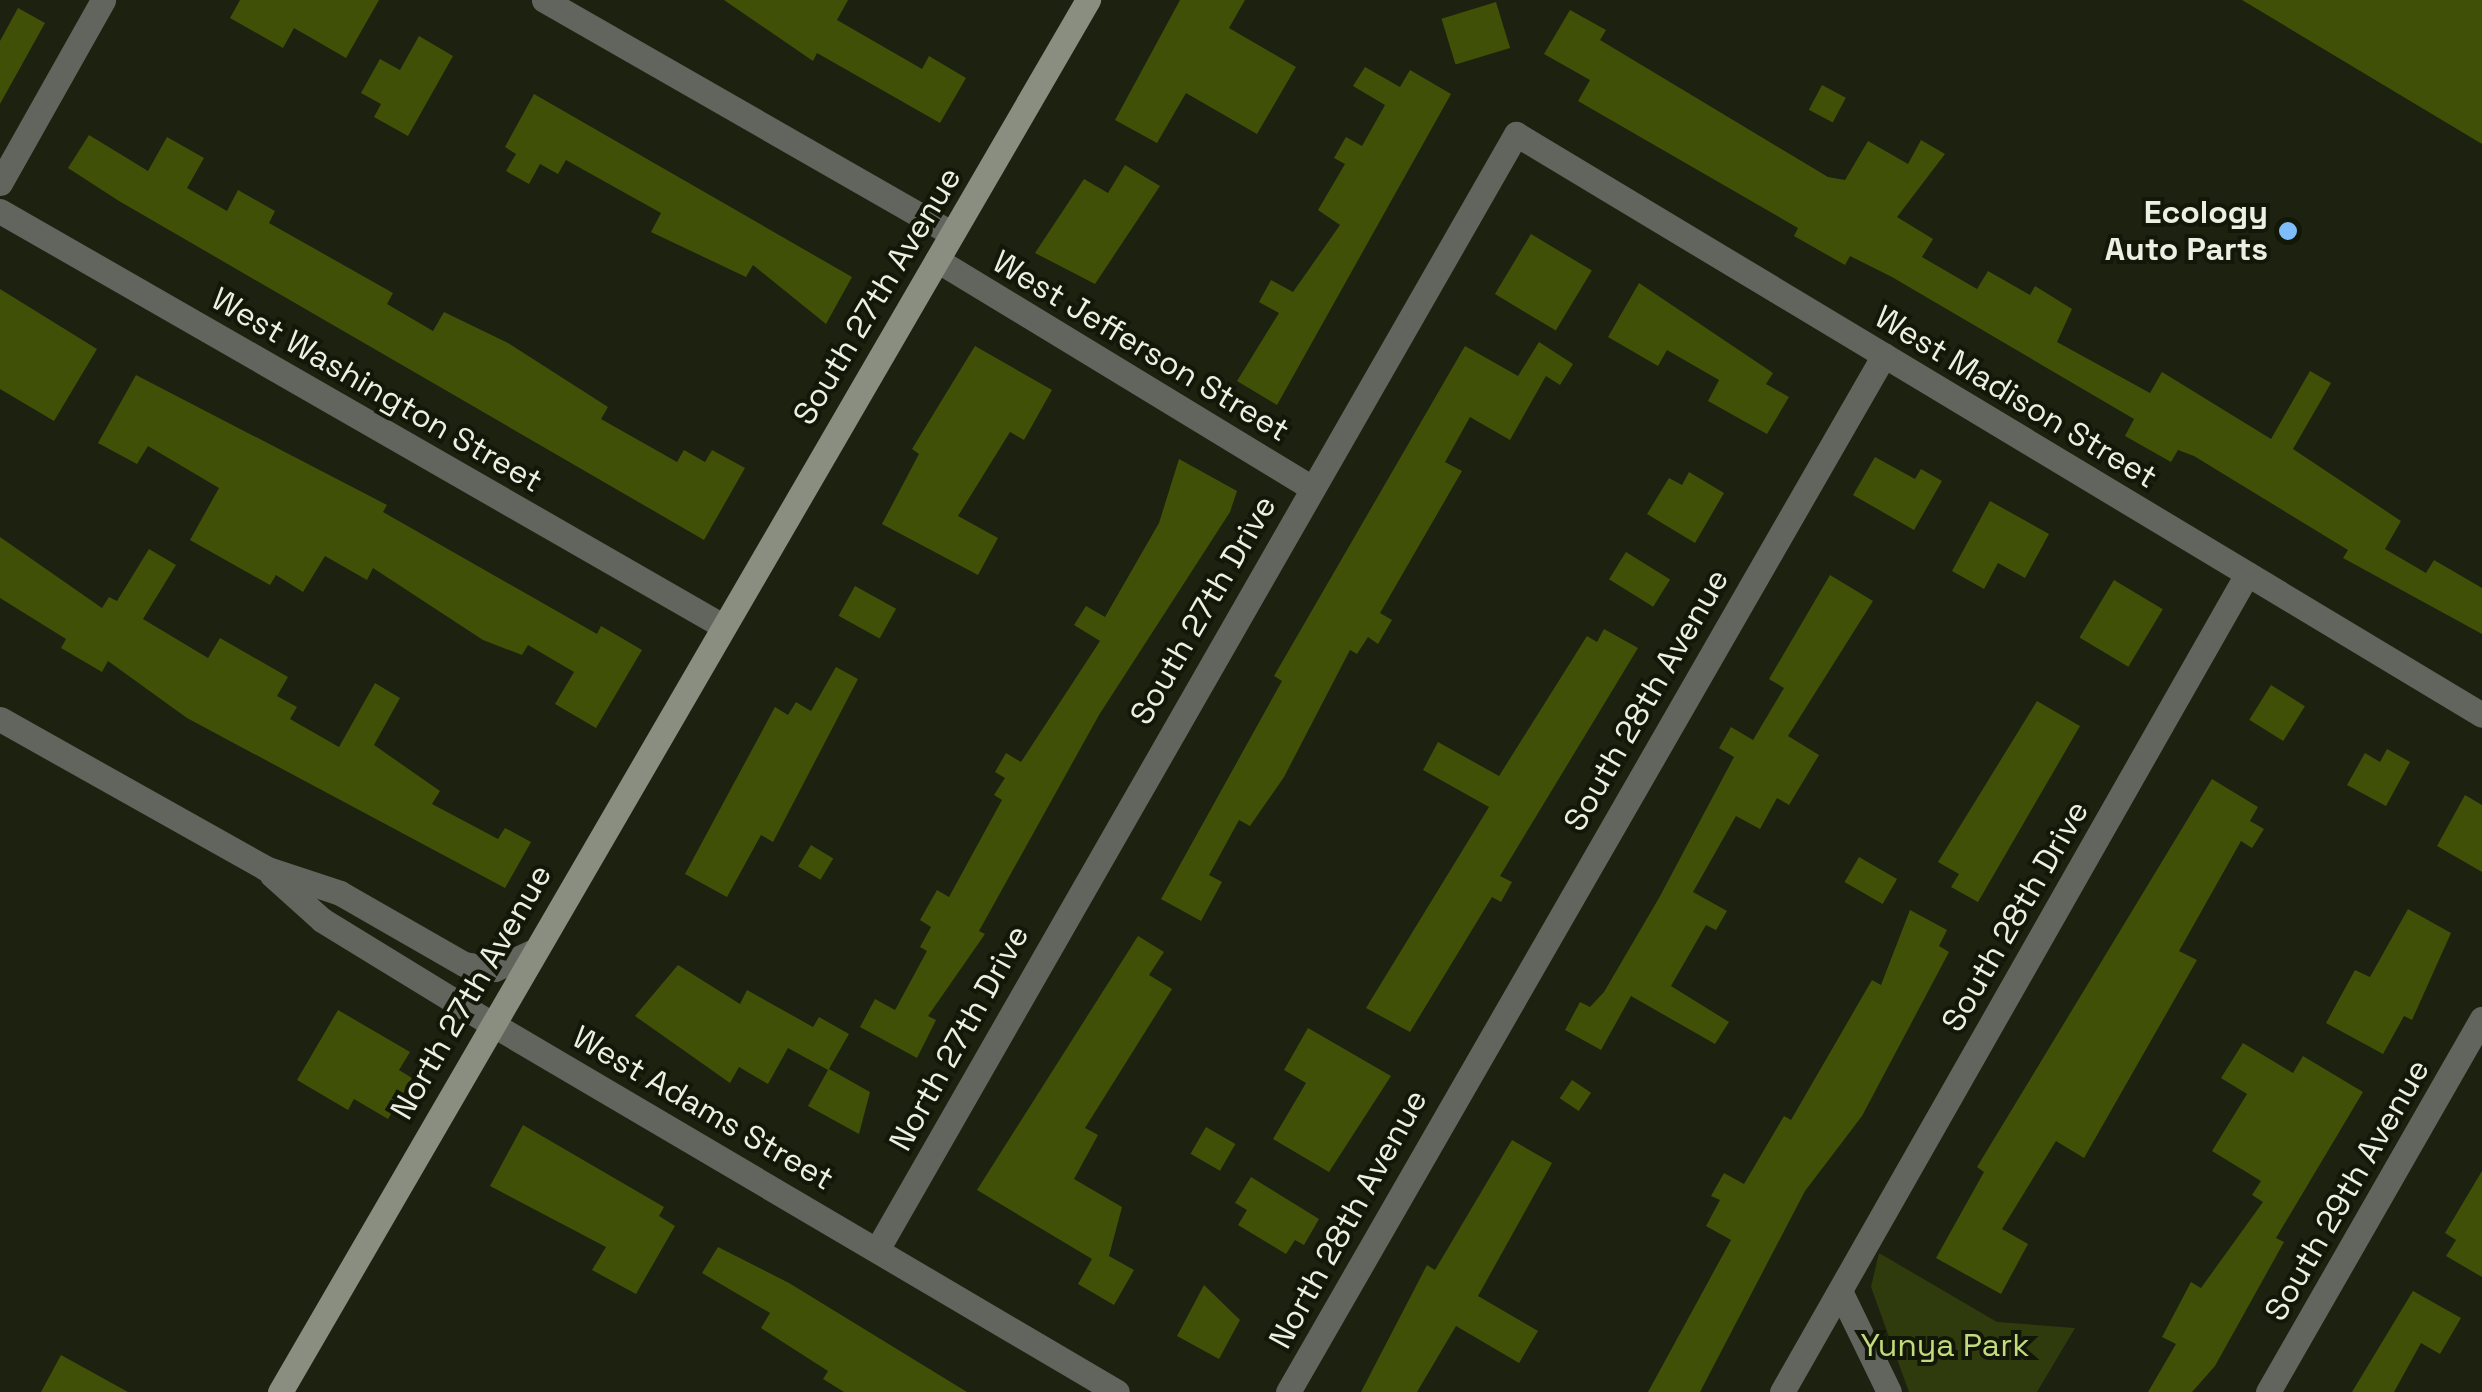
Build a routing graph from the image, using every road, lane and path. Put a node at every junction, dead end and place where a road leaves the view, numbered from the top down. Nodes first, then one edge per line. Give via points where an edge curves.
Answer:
1 (103, 0) edge
2 (544, 0) edge
3 (1088, 0) edge
4 (1516, 134) joint
5 (0, 183) edge
6 (0, 211) edge
7 (952, 234) junction
8 (937, 260) junction
9 (1884, 355) junction
10 (1312, 487) junction
11 (2247, 574) junction
12 (722, 625) junction
13 (2482, 715) edge
14 (0, 719) edge
15 (1096, 860) joint
16 (265, 868) junction
17 (532, 952) junction
18 (2482, 1020) edge
19 (492, 1024) junction
20 (1464, 1078) joint
21 (878, 1248) junction
22 (1840, 1290) junction
23 (280, 1392) edge
24 (1117, 1392) edge
25 (1288, 1392) edge
26 (1782, 1392) edge
27 (1889, 1392) edge
28 (2268, 1392) edge

1 - 5 street
2 - 7 street
3 - 7 main road, South 27th Avenue
4 - 9 street, West Madison Street
4 - 10 street, South 27th Drive
6 - 12 street, West Washington Street
7 - 8 main road, South 27th Avenue
8 - 10 street, West Jefferson Street
8 - 12 main road, South 27th Avenue
9 - 11 street, West Madison Street
9 - 20 street, South 28th Avenue
10 - 15 street, South 27th Drive
11 - 13 street, West Madison Street
11 - 22 street, South 28th Drive
12 - 17 main road, North 27th Avenue
14 - 16 street, West Adams Street
15 - 21 street, North 27th Drive
16 - 17 street, West Adams Street via 340,893 481,970
16 - 19 street, West Adams Street via 322,920
17 - 19 main road, North 27th Avenue
18 - 28 street, South 29th Avenue
19 - 21 street, West Adams Street
19 - 23 main road, North 27th Avenue
20 - 25 street, North 28th Avenue
21 - 24 street, West Adams Street
22 - 26 street, South 28th Drive
22 - 27 street

